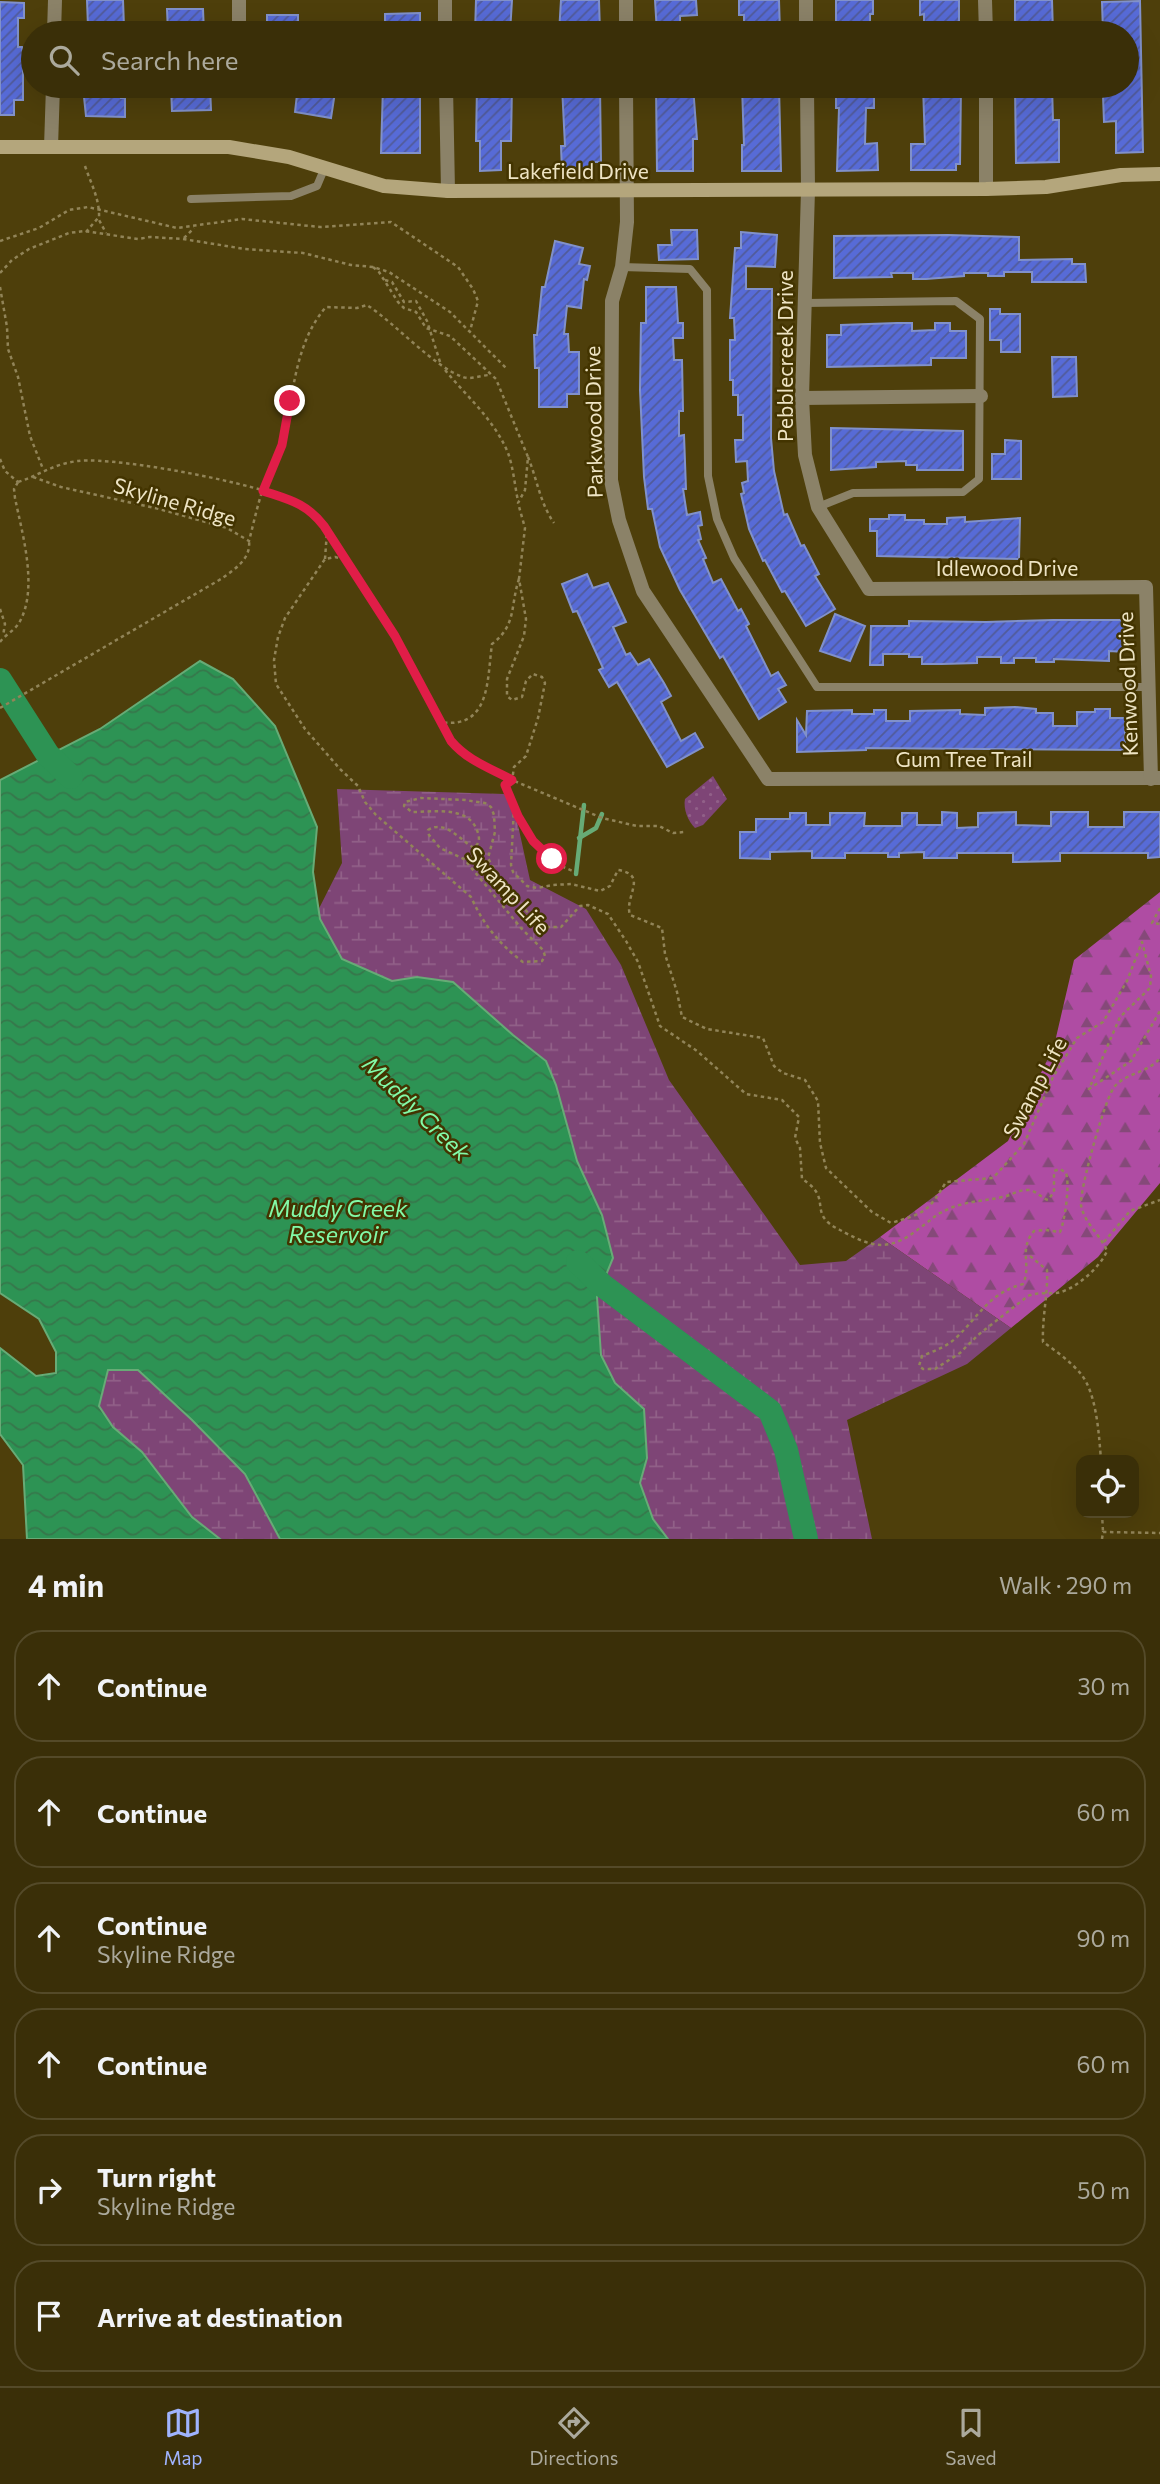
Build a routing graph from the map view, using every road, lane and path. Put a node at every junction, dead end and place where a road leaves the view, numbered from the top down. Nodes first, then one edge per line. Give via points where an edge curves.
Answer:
1 (55, 0) edge
2 (239, 0) edge
3 (445, 0) edge
4 (626, 0) edge
5 (806, 0) edge
6 (985, 0) edge
7 (54, 21) edge
8 (239, 21) edge
9 (445, 21) edge
10 (626, 21) edge
11 (806, 21) edge
12 (986, 21) edge
13 (53, 98) edge
14 (446, 98) edge
15 (626, 98) edge
16 (807, 98) edge
17 (986, 98) edge
18 (0, 147) edge
19 (51, 147) junction
20 (85, 166) dead end
21 (325, 167) junction
22 (1160, 174) edge
23 (986, 189) junction
24 (808, 190) junction
25 (448, 191) junction
26 (626, 192) junction
27 (191, 199) dead end
28 (100, 209) junction
29 (99, 219) junction
30 (196, 226) junction
31 (86, 232) junction
32 (106, 233) junction
33 (183, 239) junction
34 (0, 240) edge
35 (373, 267) junction
36 (622, 267) junction
37 (0, 273) edge
38 (384, 279) junction
39 (0, 286) edge
40 (805, 303) junction
41 (431, 330) junction
42 (469, 332) junction
43 (441, 365) junction
44 (506, 368) dead end
45 (445, 370) junction
46 (491, 375) junction
47 (981, 396) junction
48 (802, 398) junction
49 (528, 457) junction
50 (0, 458) edge
51 (526, 465) junction
52 (531, 466) junction
53 (43, 469) junction
54 (33, 477) junction
55 (18, 482) junction
56 (263, 491) junction
57 (518, 503) junction
58 (818, 507) junction
59 (554, 523) dead end
60 (327, 530) junction
61 (249, 541) junction
62 (325, 559) junction
63 (346, 560) junction
64 (519, 579) junction
65 (1146, 587) joint
66 (869, 589) joint
67 (0, 608) edge
68 (3, 638) junction
69 (0, 642) edge
70 (1149, 687) junction
71 (0, 708) edge
72 (440, 722) junction
73 (1156, 778) edge
74 (768, 779) joint
75 (512, 780) junction
76 (514, 807) junction
77 (684, 832) dead end
78 (575, 872) dead end
79 (1160, 908) edge
80 (1160, 924) edge
81 (1160, 1011) edge
82 (1160, 1058) edge
83 (1160, 1200) edge
84 (1104, 1242) junction
85 (1030, 1256) dead end
86 (1048, 1293) junction
87 (1101, 1455) edge
88 (1102, 1518) edge
89 (1103, 1532) junction
90 (1160, 1533) edge
91 (1102, 1539) edge

1 - 7 street
2 - 8 street
3 - 9 street
4 - 10 street
5 - 11 street
6 - 12 street
13 - 19 street
14 - 25 street
15 - 26 street, Parkwood Drive
16 - 24 street, Pebblecreek Drive
17 - 23 street
18 - 19 street, Lakefield Drive
19 - 21 street, Lakefield Drive via 229,147
20 - 28 path
21 - 25 street, Lakefield Drive via 384,186
21 - 27 lane via 317,186 291,196
22 - 23 street, Lakefield Drive
23 - 24 street, Lakefield Drive
24 - 26 street, Lakefield Drive
24 - 40 street, Pebblecreek Drive
25 - 26 street, Lakefield Drive
26 - 36 street, Parkwood Drive
28 - 29 path
28 - 30 path via 177,228
28 - 34 path via 69,210 39,228
29 - 31 path
29 - 32 path
30 - 33 path
30 - 42 path via 242,219 320,227 391,222 458,267 478,301
31 - 32 path
31 - 37 path via 69,233 29,249
32 - 33 path
33 - 35 path via 303,253
35 - 38 path
35 - 42 path via 389,272 450,312
36 - 70 lane via 690,270 707,289 708,476 717,519 734,558 817,687
36 - 74 street, Parkwood Drive via 612,301 611,480 619,520 643,591
38 - 41 path via 398,302 416,312
38 - 41 path via 392,282 404,302 416,301
39 - 53 path via 8,349
40 - 47 lane via 956,301 980,319
40 - 48 street, Pebblecreek Drive
41 - 43 path
41 - 46 path via 450,336
42 - 44 path
43 - 45 path, Skyline Ridge
43 - 56 path, Skyline Ridge via 367,305 326,307 302,353 282,445
45 - 46 path via 466,378
45 - 57 path, Skyline Ridge via 498,433 509,456
46 - 49 path
47 - 48 street
47 - 58 lane via 979,479 962,492 853,493
48 - 58 street, Pebblecreek Drive via 805,455
49 - 51 path
49 - 52 path
50 - 55 path via 5,471
51 - 52 path
51 - 57 path via 525,490
52 - 59 path via 542,503
53 - 54 path
53 - 56 path via 105,460
54 - 55 path
54 - 61 path, Skyline Ridge via 227,528
55 - 68 path via 15,498 29,580 21,620
56 - 60 path via 301,504
56 - 61 path, Skyline Ridge
57 - 64 path, Skyline Ridge via 525,528
58 - 66 street, Pebblecreek Drive
60 - 62 path
60 - 63 path
61 - 71 path via 246,557 221,579
62 - 63 path
62 - 86 path, Swamp Life via 285,618 274,660 276,684 365,802 471,898 500,943 523,962 542,961 545,956 464,859 440,848 429,835 428,830 439,827 474,848 479,837 470,821 459,814 412,812 405,802 465,800 491,807 495,832 488,858 500,881 538,924 561,927 580,906 608,914 638,962 660,1026 746,1094 782,1100 799,1117 795,1138 802,1179 818,1193 824,1221 841,1231 881,1245 903,1239 967,1202 1023,1190 1048,1200 1054,1192 1054,1171 1066,1172 1063,1228 1060,1232 1034,1231 1027,1239 1023,1284 998,1294 956,1338 922,1356 919,1366 936,1369 1028,1296
63 - 72 path via 395,636
64 - 72 path via 511,621 492,644 482,704 466,721
64 - 75 path via 526,625 507,679 507,696 522,697 533,674 545,683 526,756 514,766
65 - 66 street, Idlewood Drive
65 - 70 street, Kenwood Drive
67 - 68 path
68 - 69 path
70 - 73 street, Kenwood Drive
72 - 75 path via 459,750
73 - 74 street, Gum Tree Trail
75 - 76 path via 505,785
75 - 77 path via 601,817 659,826 673,834
76 - 78 path via 540,849
76 - 81 path, Swamp Life via 509,856 519,880 537,888 571,884 600,891 610,886 618,870 627,871 634,884 630,915 662,928 682,1017 729,1034 763,1038 774,1066 805,1080 818,1101 826,1168 872,1212 891,1223 921,1214 946,1182 993,1178 1024,1144 1053,1077 1077,1038 1103,1022 1127,981 1142,942 1150,988 1120,1017 1089,1089 1131,1061
79 - 80 path via 1152,923
82 - 84 path via 1154,1066 1113,1087 1103,1109 1081,1202 1089,1224
83 - 84 path, Swamp Life via 1130,1211
84 - 86 path, Swamp Life via 1103,1260 1070,1289
85 - 86 path via 1047,1270
86 - 87 path via 1043,1342 1083,1375 1099,1430
88 - 89 path
89 - 90 path
89 - 91 path

